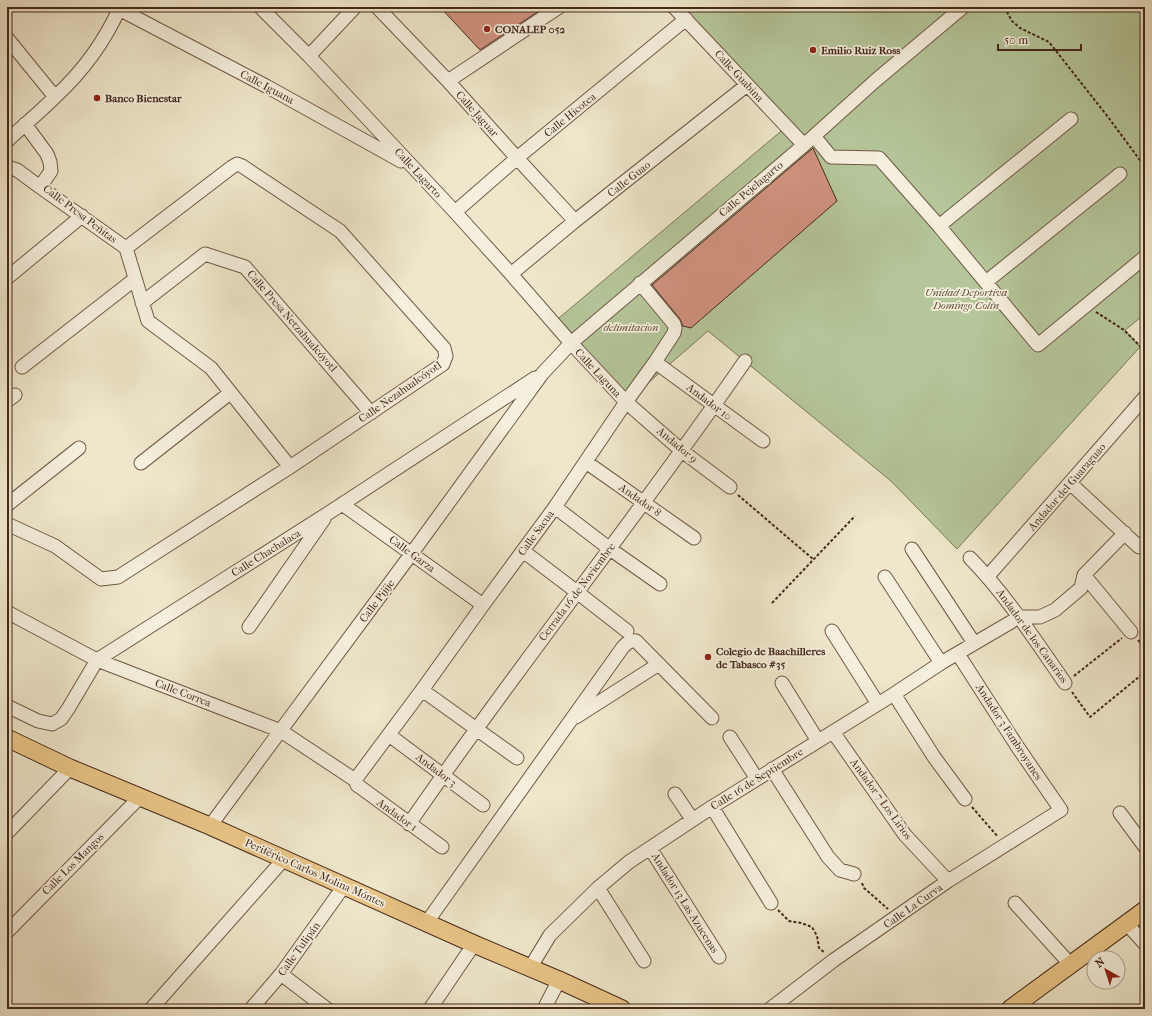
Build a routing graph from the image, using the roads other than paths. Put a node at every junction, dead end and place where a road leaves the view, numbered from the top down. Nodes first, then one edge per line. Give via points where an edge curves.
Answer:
1 (260, 7) edge
2 (354, 7) edge
3 (377, 7) edge
4 (559, 7) edge
5 (674, 7) edge
6 (963, 7) edge
7 (120, 8) edge
8 (686, 19) junction
9 (7, 38) edge
10 (309, 56) junction
11 (448, 81) junction
12 (747, 85) junction
13 (55, 98) junction
14 (1071, 119) dead end
15 (24, 124) junction
16 (814, 136) junction
17 (7, 141) edge
18 (804, 145) junction
19 (516, 158) junction
20 (7, 167) edge
21 (413, 167) junction
22 (1120, 174) dead end
23 (40, 186) junction
24 (456, 212) junction
25 (82, 216) junction
26 (575, 221) junction
27 (939, 226) junction
28 (126, 248) junction
29 (1145, 257) edge
30 (511, 274) junction
31 (7, 278) edge
32 (135, 279) junction
33 (986, 282) junction
34 (640, 283) junction
35 (142, 303) junction
36 (571, 343) junction
37 (745, 361) dead end
38 (655, 362) junction
39 (22, 367) dead end
40 (542, 374) junction
41 (230, 393) junction
42 (1145, 397) edge
43 (626, 402) junction
44 (714, 406) junction
45 (371, 413) junction
46 (763, 442) dead end
47 (80, 448) dead end
48 (682, 451) junction
49 (586, 462) junction
50 (142, 464) dead end
51 (290, 467) junction
52 (1070, 483) junction
53 (730, 487) road end
54 (644, 503) junction
55 (342, 504) junction
56 (7, 505) edge
57 (555, 507) junction
58 (327, 514) junction
59 (7, 524) edge
60 (1125, 534) junction
61 (694, 538) dead end
62 (1145, 542) edge
63 (610, 549) junction
64 (912, 549) dead end
65 (523, 551) junction
66 (412, 554) junction
67 (970, 558) dead end
68 (1084, 575) junction
69 (988, 576) junction
70 (885, 577) dead end
71 (660, 584) dead end
72 (577, 592) junction
73 (483, 605) junction
74 (7, 612) edge
75 (1015, 620) junction
76 (249, 627) dead end
77 (626, 631) dead end
78 (832, 631) dead end
79 (1131, 632) road end
80 (974, 643) junction
81 (958, 654) junction
82 (97, 660) junction
83 (941, 663) junction
84 (659, 664) junction
85 (782, 683) dead end
86 (1065, 683) road end
87 (422, 690) junction
88 (894, 694) junction
89 (878, 704) junction
90 (7, 706) edge
91 (712, 718) dead end
92 (571, 720) junction
93 (476, 729) junction
94 (281, 731) junction
95 (833, 732) junction
96 (389, 735) junction
97 (730, 737) dead end
98 (7, 738) edge
99 (818, 741) junction
100 (517, 758) dead end
101 (70, 768) junction
102 (772, 769) junction
103 (443, 774) junction
104 (757, 779) junction
105 (355, 780) junction
106 (675, 794) dead end
107 (140, 797) junction
108 (965, 799) road end
109 (483, 805) dead end
110 (712, 806) junction
111 (1061, 810) joint
112 (1120, 813) dead end
113 (692, 820) junction
114 (409, 824) junction
115 (210, 826) junction
116 (7, 833) edge
117 (442, 847) dead end
118 (1145, 847) edge
119 (650, 848) junction
120 (284, 859) junction
121 (854, 874) road end
122 (948, 881) junction
123 (344, 886) junction
124 (598, 888) junction
125 (771, 903) road end
126 (1016, 903) dead end
127 (1145, 910) edge
128 (427, 922) junction
129 (1126, 923) junction
130 (7, 932) edge
131 (474, 944) junction
132 (1145, 944) edge
133 (719, 958) dead end
134 (644, 961) dead end
135 (1070, 964) junction
136 (530, 968) junction
137 (282, 974) junction
138 (559, 980) junction
139 (151, 1009) edge
140 (251, 1009) edge
141 (327, 1009) edge
142 (430, 1009) edge
143 (544, 1009) edge
144 (622, 1009) edge
145 (770, 1009) edge
146 (1010, 1009) edge

1 - 10 street, Calle Lagarto
2 - 10 street
3 - 11 street, Calle Jaguar
4 - 11 street
5 - 8 street, Calle Guabina
6 - 16 street, Calle Pejelagarto
7 - 13 street via 99,45
7 - 21 street, Calle Iguana
8 - 12 street, Calle Guabina
8 - 19 street, Calle Hicotea
9 - 13 street
10 - 21 street, Calle Lagarto
11 - 19 street, Calle Jaguar
12 - 18 street, Calle Guabina
12 - 26 street, Calle Guao
13 - 15 street
14 - 27 street
15 - 17 street
15 - 23 street, Calle Presa Peñitas via 47,154 50,162 51,171
16 - 18 street, Calle Pejelagarto
16 - 27 street via 831,157 879,158
18 - 34 street, Calle Pejelagarto
19 - 24 street, Calle Hicotea
19 - 26 street, Calle Jaguar
20 - 23 street via 17,170
21 - 24 street, Calle Lagarto
22 - 33 street
23 - 25 street, Calle Presa Peñitas
24 - 30 street, Calle Lagarto
25 - 28 street, Calle Presa Peñitas
25 - 31 street
26 - 30 street, Calle Guao
27 - 33 street
28 - 32 street, Calle Presa Peñitas
28 - 45 street, Calle Nezahualcóyotl via 237,164 340,230 444,348 446,356 443,364
29 - 33 street via 1038,345
30 - 36 street, Calle Lagarto
32 - 35 street, Calle Presa Peñitas
32 - 39 street
34 - 36 street, Calle Pejelagarto
34 - 38 street, Calle Sacua via 675,328
35 - 41 street, Calle Presa Peñitas via 148,321 211,368
35 - 45 street, Calle Presa Netzahualcóyotl via 205,254 245,267
36 - 40 street, Calle Pejelagarto
36 - 43 street, Calle Laguna
37 - 44 street, Cerrada 16 de Noviembre
38 - 43 street, Calle Sacua
38 - 44 street, Andador 10
40 - 55 street, Calle Chachalaca
40 - 66 street, Calle Pijije
41 - 50 street
41 - 51 street, Calle Presa Peñitas
42 - 52 street, Andador del Guaraguao
43 - 48 street, Andador 9
43 - 49 street, Calle Sacua
44 - 46 street, Andador 10
44 - 48 street, Cerrada 16 de Noviembre
45 - 51 street, Calle Nezahualcóyotl
47 - 56 street
48 - 53 street, Andador 9
48 - 54 street, Cerrada 16 de Noviembre
49 - 54 street, Andador 8
49 - 57 street, Calle Sacua
51 - 59 street, Calle Nezahualcóyotl via 118,577 101,579 55,546
52 - 60 street
52 - 69 street, Andador del Guaraguao
54 - 61 street, Andador 8
54 - 63 street, Cerrada 16 de Noviembre
55 - 58 street, Calle Chachalaca
55 - 66 street, Calle Garza
57 - 63 street
57 - 65 street, Calle Sacua
58 - 76 street
58 - 82 street, Calle Chachalaca
60 - 62 street via 1139,547
60 - 68 street
63 - 71 street
63 - 72 street, Cerrada 16 de Noviembre
64 - 80 street
65 - 72 street
65 - 73 street, Calle Sacua
66 - 73 street, Calle Garza
66 - 94 street, Calle Pijije
67 - 69 street, Andador de los Canarios
68 - 75 street via 1082,588 1055,610 1040,617
68 - 79 street
69 - 75 street, Andador de los Canarios
70 - 83 street
72 - 77 street
72 - 93 street, Cerrada 16 de Noviembre
73 - 87 street, Calle Sacua
74 - 82 street, Calle Correa
75 - 80 street, Calle 16 de Septiembre
75 - 86 street, Andador de los Canarios
78 - 89 street
80 - 81 street, Calle 16 de Septiembre
81 - 83 street, Calle 16 de Septiembre
81 - 111 street, Andador 3 Fambroyanes
82 - 90 street, Calle Chachalaca via 61,719 52,724 38,721
82 - 94 street, Calle Correa
83 - 88 street, Calle 16 de Septiembre
84 - 91 street
84 - 92 street
84 - 92 street via 636,641 627,643
85 - 99 street
87 - 93 street
87 - 96 street, Calle Sacua
88 - 89 street, Calle 16 de Septiembre
88 - 108 street via 934,757
89 - 95 street, Calle 16 de Septiembre
92 - 128 street
93 - 100 street
93 - 103 street, Cerrada 16 de Noviembre
94 - 105 street, Calle Correa
94 - 115 street, Calle Pijije
95 - 99 street, Calle 16 de Septiembre
95 - 122 street, Andador 7 Los Lirios via 905,835
96 - 103 street, Andador 3
96 - 105 street, Calle Sacua
97 - 104 street
98 - 101 main road, Periférico Carlos Molina Móntes
99 - 102 street, Calle 16 de Septiembre
101 - 107 main road, Periférico Carlos Molina Móntes
101 - 116 street
102 - 104 street, Calle 16 de Septiembre
102 - 121 street via 828,857 840,870
103 - 109 street, Andador 3
103 - 114 street, Cerrada 16 de Noviembre
104 - 110 street, Calle 16 de Septiembre
105 - 114 street, Andador 1 via 357,785
106 - 113 street
107 - 115 main road, Periférico Carlos Molina Móntes
107 - 130 street, Calle Los Mangos
110 - 113 street, Calle 16 de Septiembre
110 - 125 street
111 - 122 street, Calle La Curva
112 - 118 street
113 - 119 street, Calle 16 de Septiembre
114 - 117 street, Andador 1
115 - 120 main road, Periférico Carlos Molina Móntes
119 - 124 street, Calle 16 de Septiembre
119 - 133 street, Andador 13 Las Azucenas
120 - 123 main road, Periférico Carlos Molina Móntes
120 - 139 street
122 - 145 street, Calle La Curva via 834,960
123 - 128 main road, Periférico Carlos Molina Móntes
123 - 137 street, Calle Tulipán
124 - 134 street
124 - 136 street, Calle 16 de Septiembre via 550,935
126 - 135 street
127 - 129 main road
128 - 131 main road, Periférico Carlos Molina Móntes
129 - 132 street
129 - 135 main road
131 - 136 main road, Periférico Carlos Molina Móntes
131 - 142 street
135 - 146 main road
136 - 138 main road, Periférico Carlos Molina Móntes
137 - 140 street, Calle Tulipán
137 - 141 street
138 - 143 street
138 - 144 main road, Periférico Carlos Molina Móntes

